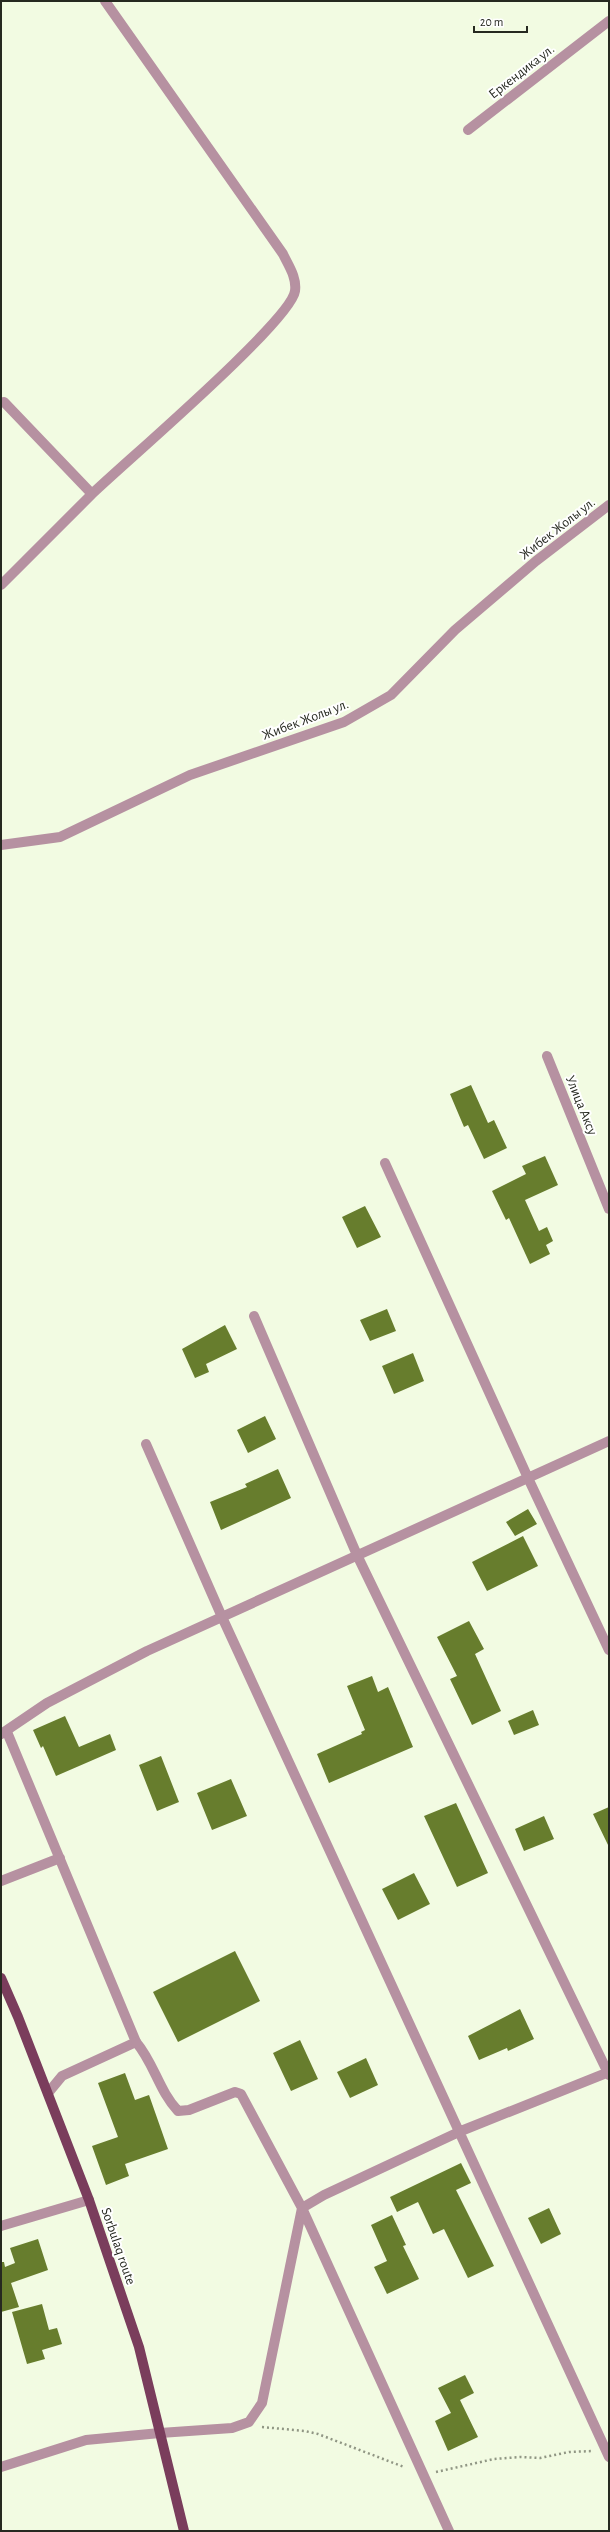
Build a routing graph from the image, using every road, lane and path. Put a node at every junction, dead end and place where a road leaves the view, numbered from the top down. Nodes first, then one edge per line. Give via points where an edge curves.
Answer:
1 (105, 1) edge
2 (609, 21) edge
3 (468, 130) dead end
4 (4, 402) dead end
5 (92, 494) junction
6 (609, 505) edge
7 (1, 585) edge
8 (1, 845) edge
9 (547, 1056) dead end
10 (385, 1163) dead end
11 (609, 1208) edge
12 (254, 1316) dead end
13 (609, 1441) edge
14 (146, 1444) dead end
15 (528, 1478) junction
16 (357, 1556) junction
17 (222, 1617) junction
18 (609, 1650) edge
19 (4, 1733) edge
20 (60, 1858) junction
21 (1, 1881) edge
22 (1, 1978) edge
23 (136, 2042) junction
24 (609, 2073) edge
25 (48, 2093) junction
26 (461, 2131) junction
27 (89, 2200) junction
28 (302, 2208) junction
29 (1, 2226) edge
30 (160, 2433) junction
31 (609, 2457) edge
32 (1, 2467) edge
33 (184, 2531) edge
34 (449, 2531) edge

1 - 5 street via 283,254 294,275 295,291 287,306 240,358
2 - 3 street, Еркендика ул.
4 - 5 street
5 - 7 street
6 - 8 street, Жибек Жолы ул. via 536,561 455,630 392,695 344,722 190,775 60,838
9 - 11 street, Улица Аксу
10 - 15 street
12 - 16 street
13 - 15 street
14 - 17 street
15 - 16 street
15 - 18 street
16 - 17 street
16 - 24 street
17 - 19 street via 147,1651 47,1703
17 - 26 street
19 - 20 street
20 - 21 street
20 - 23 street
22 - 25 main road, Sorbulaq route
23 - 25 street via 62,2076
23 - 28 street via 148,2055 170,2102 178,2111 188,2110 235,2092 242,2094
24 - 26 street
25 - 27 main road, Sorbulaq route
26 - 28 street via 324,2195
26 - 31 street
27 - 29 street
27 - 30 main road, Sorbulaq route via 139,2347
28 - 30 street via 262,2402 249,2422 232,2428
28 - 34 street
30 - 32 street via 86,2440
30 - 33 main road, Sorbulaq route

